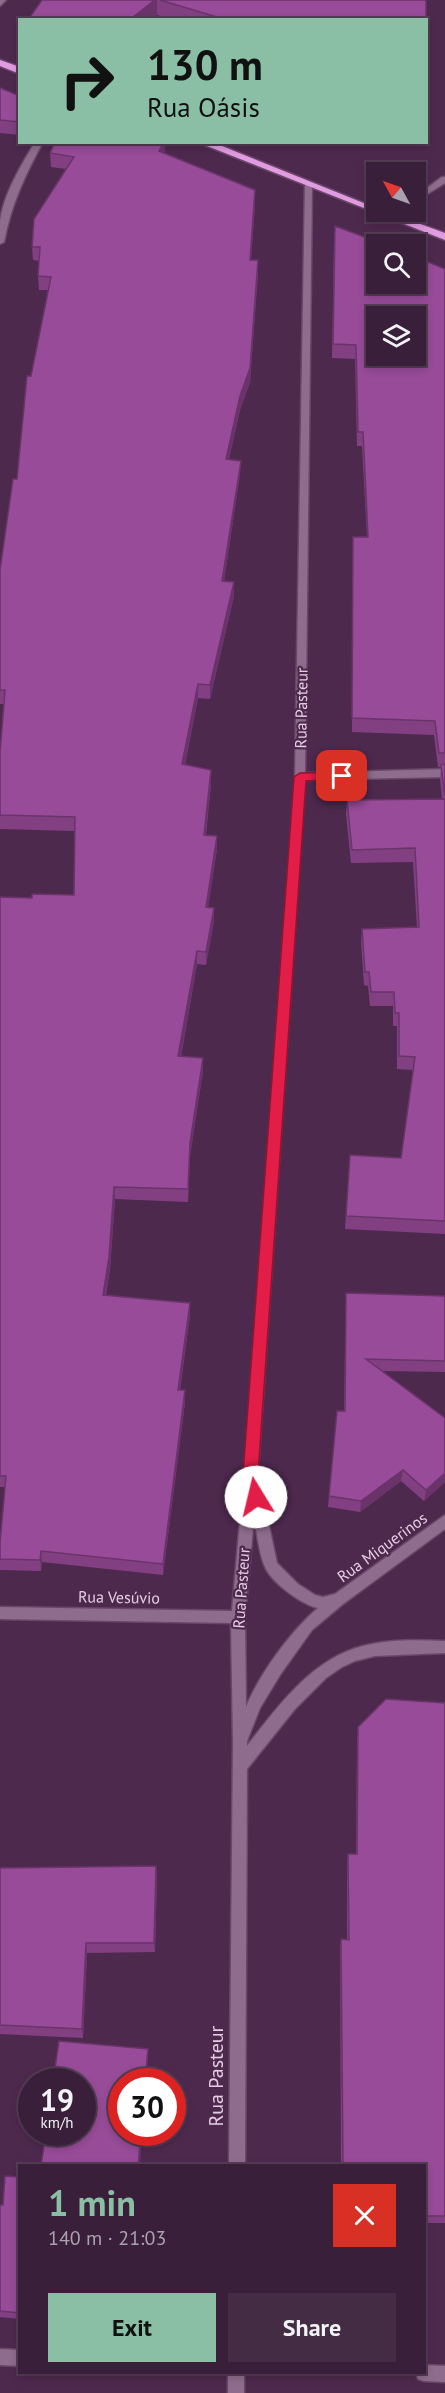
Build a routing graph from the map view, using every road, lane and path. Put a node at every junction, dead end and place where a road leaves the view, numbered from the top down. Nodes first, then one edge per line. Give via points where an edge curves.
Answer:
1 (0, 63) edge
2 (18, 70) edge
3 (38, 144) edge
4 (207, 144) edge
5 (445, 179) edge
6 (308, 184) junction
7 (426, 192) edge
8 (366, 206) edge
9 (406, 222) edge
10 (445, 237) edge
11 (0, 242) edge
12 (445, 773) edge
13 (300, 777) junction
14 (251, 1475) junction
15 (445, 1521) edge
16 (338, 1600) junction
17 (0, 1613) edge
18 (238, 1617) junction
19 (445, 1647) edge
20 (240, 1743) junction
21 (238, 1769) junction
22 (237, 2164) edge
23 (0, 2357) edge
24 (18, 2358) edge
25 (426, 2373) edge
26 (236, 2374) edge
27 (445, 2374) edge
28 (236, 2393) edge

1 - 2 main road
3 - 11 street via 7,203
4 - 6 main road
5 - 7 street
6 - 8 main road
6 - 13 street, Rua Pasteur
9 - 10 main road
12 - 13 street
13 - 14 street, Rua Pasteur
14 - 16 street, Rua Miquerinos via 271,1566 292,1588 312,1601
14 - 18 street, Rua Pasteur
15 - 16 street, Rua Miquerinos
16 - 20 street, Rua Miquerinos via 307,1626 275,1670 254,1705
17 - 18 street, Rua Vesúvio
18 - 20 street, Rua Pasteur
19 - 21 street via 392,1647 351,1655 316,1677 275,1720
20 - 21 street, Rua Pasteur
21 - 22 street, Rua Pasteur
23 - 24 street
25 - 27 street
26 - 28 street

